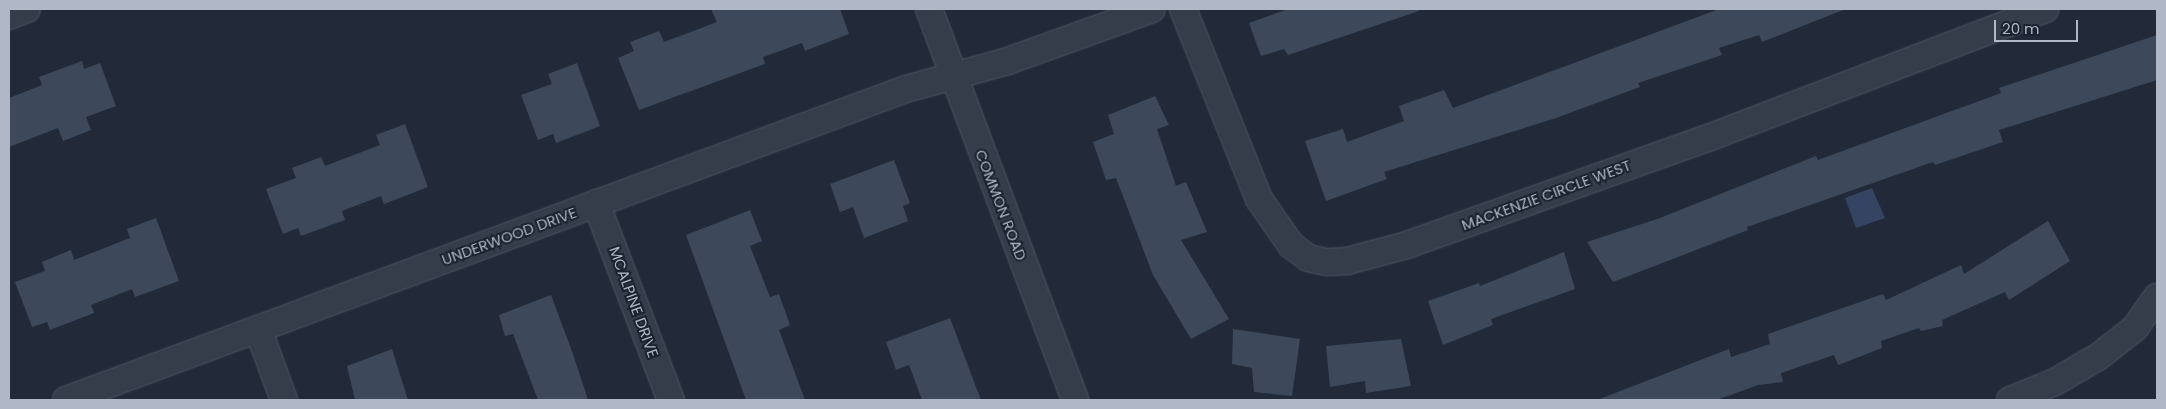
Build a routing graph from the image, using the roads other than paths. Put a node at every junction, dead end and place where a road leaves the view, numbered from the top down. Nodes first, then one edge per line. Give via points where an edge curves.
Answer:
1 (27, 9) edge
2 (929, 9) edge
3 (1152, 9) edge
4 (1183, 9) edge
5 (2045, 9) edge
6 (9, 16) edge
7 (954, 76) junction
8 (596, 203) junction
9 (2157, 297) edge
10 (258, 328) junction
11 (66, 400) edge
12 (284, 400) edge
13 (671, 400) edge
14 (1074, 400) edge
15 (2010, 400) edge

1 - 6 street
2 - 7 street, COMMON ROAD
3 - 7 street, UNDERWOOD DRIVE via 1005,62
4 - 5 street, MACKENZIE CIRCLE WEST via 1259,199 1291,246 1308,258 1327,262 1347,261 1425,238 1721,133
7 - 8 street, UNDERWOOD DRIVE via 897,92
7 - 14 street, COMMON ROAD
8 - 10 street, UNDERWOOD DRIVE
8 - 13 street, MCALPINE DRIVE
9 - 15 street via 2135,328 2098,357 2055,382
10 - 11 street, UNDERWOOD DRIVE
10 - 12 street

